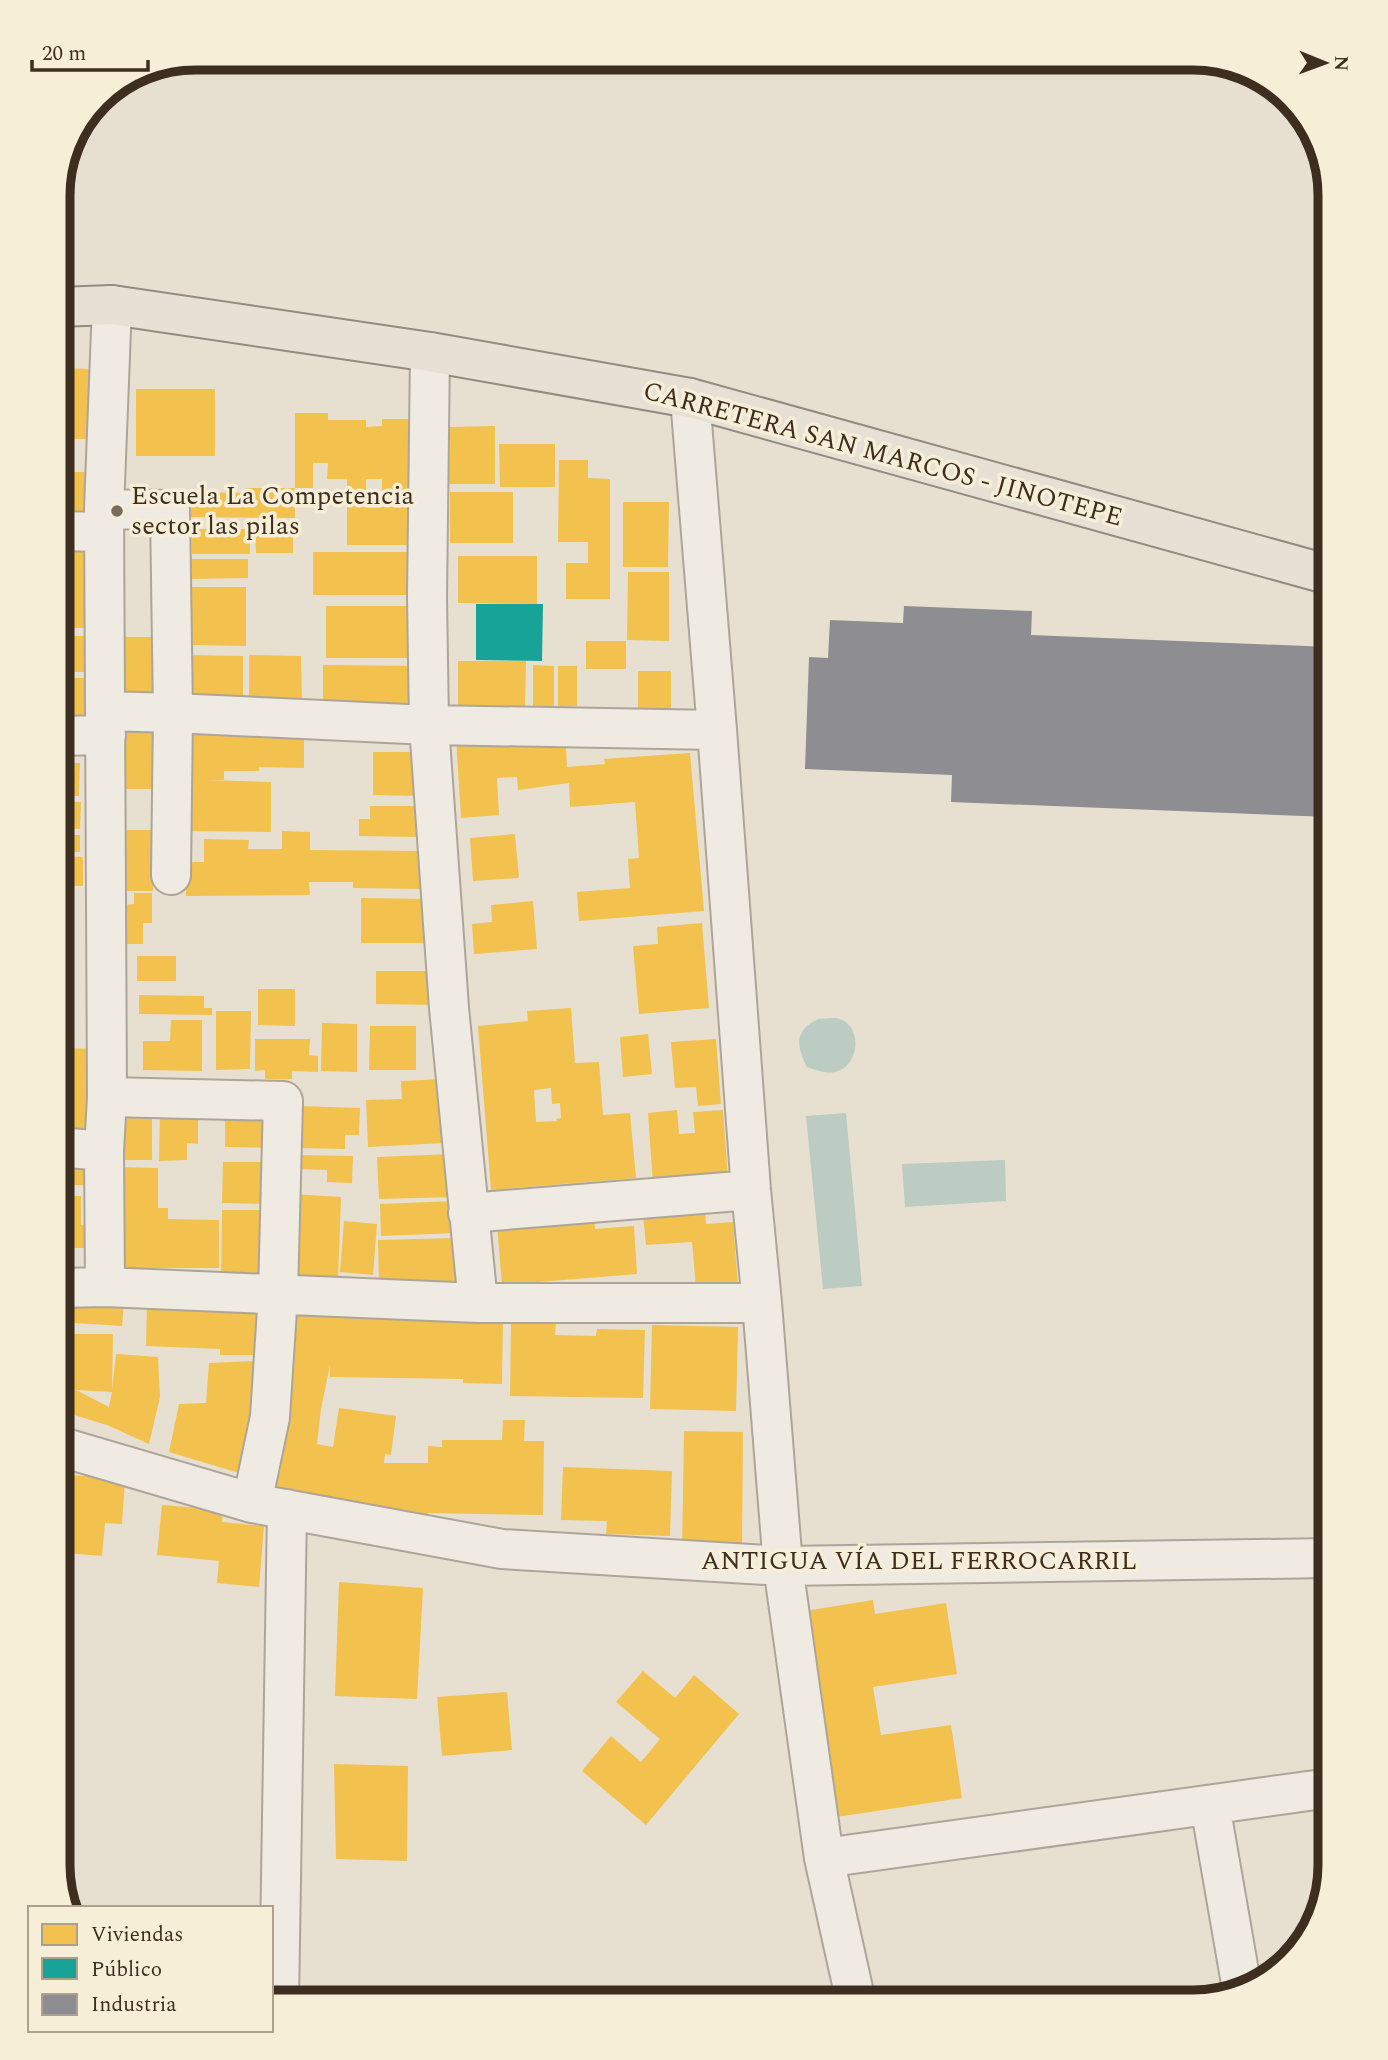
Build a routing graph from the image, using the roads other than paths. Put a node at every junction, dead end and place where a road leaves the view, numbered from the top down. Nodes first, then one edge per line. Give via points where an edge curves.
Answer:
1 (112, 305) junction
2 (70, 307) edge
3 (430, 352) junction
4 (690, 398) junction
5 (104, 520) junction
6 (70, 528) edge
7 (1318, 572) edge
8 (173, 713) junction
9 (106, 723) junction
10 (429, 725) junction
11 (717, 730) junction
12 (70, 733) edge
13 (171, 875) dead end
14 (107, 1097) junction
15 (70, 1148) edge
16 (104, 1151) junction
17 (751, 1190) junction
18 (468, 1213) junction
19 (105, 1287) junction
20 (70, 1288) edge
21 (278, 1294) junction
22 (478, 1303) junction
23 (762, 1303) junction
24 (70, 1449) edge
25 (270, 1506) junction
26 (1318, 1559) edge
27 (782, 1566) junction
28 (1318, 1790) edge
29 (1210, 1805) junction
30 (824, 1858) junction
31 (1241, 1981) edge
32 (279, 1990) edge
33 (853, 1990) edge

1 - 2 main road, CARRETERA SAN MARCOS - JINOTEPE
1 - 3 main road, CARRETERA SAN MARCOS - JINOTEPE
1 - 5 street
3 - 4 main road, CARRETERA SAN MARCOS - JINOTEPE
3 - 10 street
4 - 7 main road, CARRETERA SAN MARCOS - JINOTEPE
4 - 11 street
5 - 6 street
5 - 8 street via 170,510
5 - 9 street
8 - 9 street
8 - 10 street
8 - 13 street
9 - 12 street
9 - 14 street
10 - 11 street
10 - 18 street
11 - 17 street
14 - 16 street
14 - 21 street via 283,1101
15 - 16 street
16 - 19 street
17 - 18 street
17 - 23 street
18 - 22 street
19 - 20 street
19 - 21 street
21 - 22 street
21 - 25 street
22 - 23 street
23 - 27 street
24 - 25 street, ANTIGUA VÍA DEL FERROCARRIL
25 - 27 street, ANTIGUA VÍA DEL FERROCARRIL via 502,1549
25 - 32 street
26 - 27 street, ANTIGUA VÍA DEL FERROCARRIL
27 - 30 street
28 - 29 street
29 - 30 street
29 - 31 street
30 - 33 street

